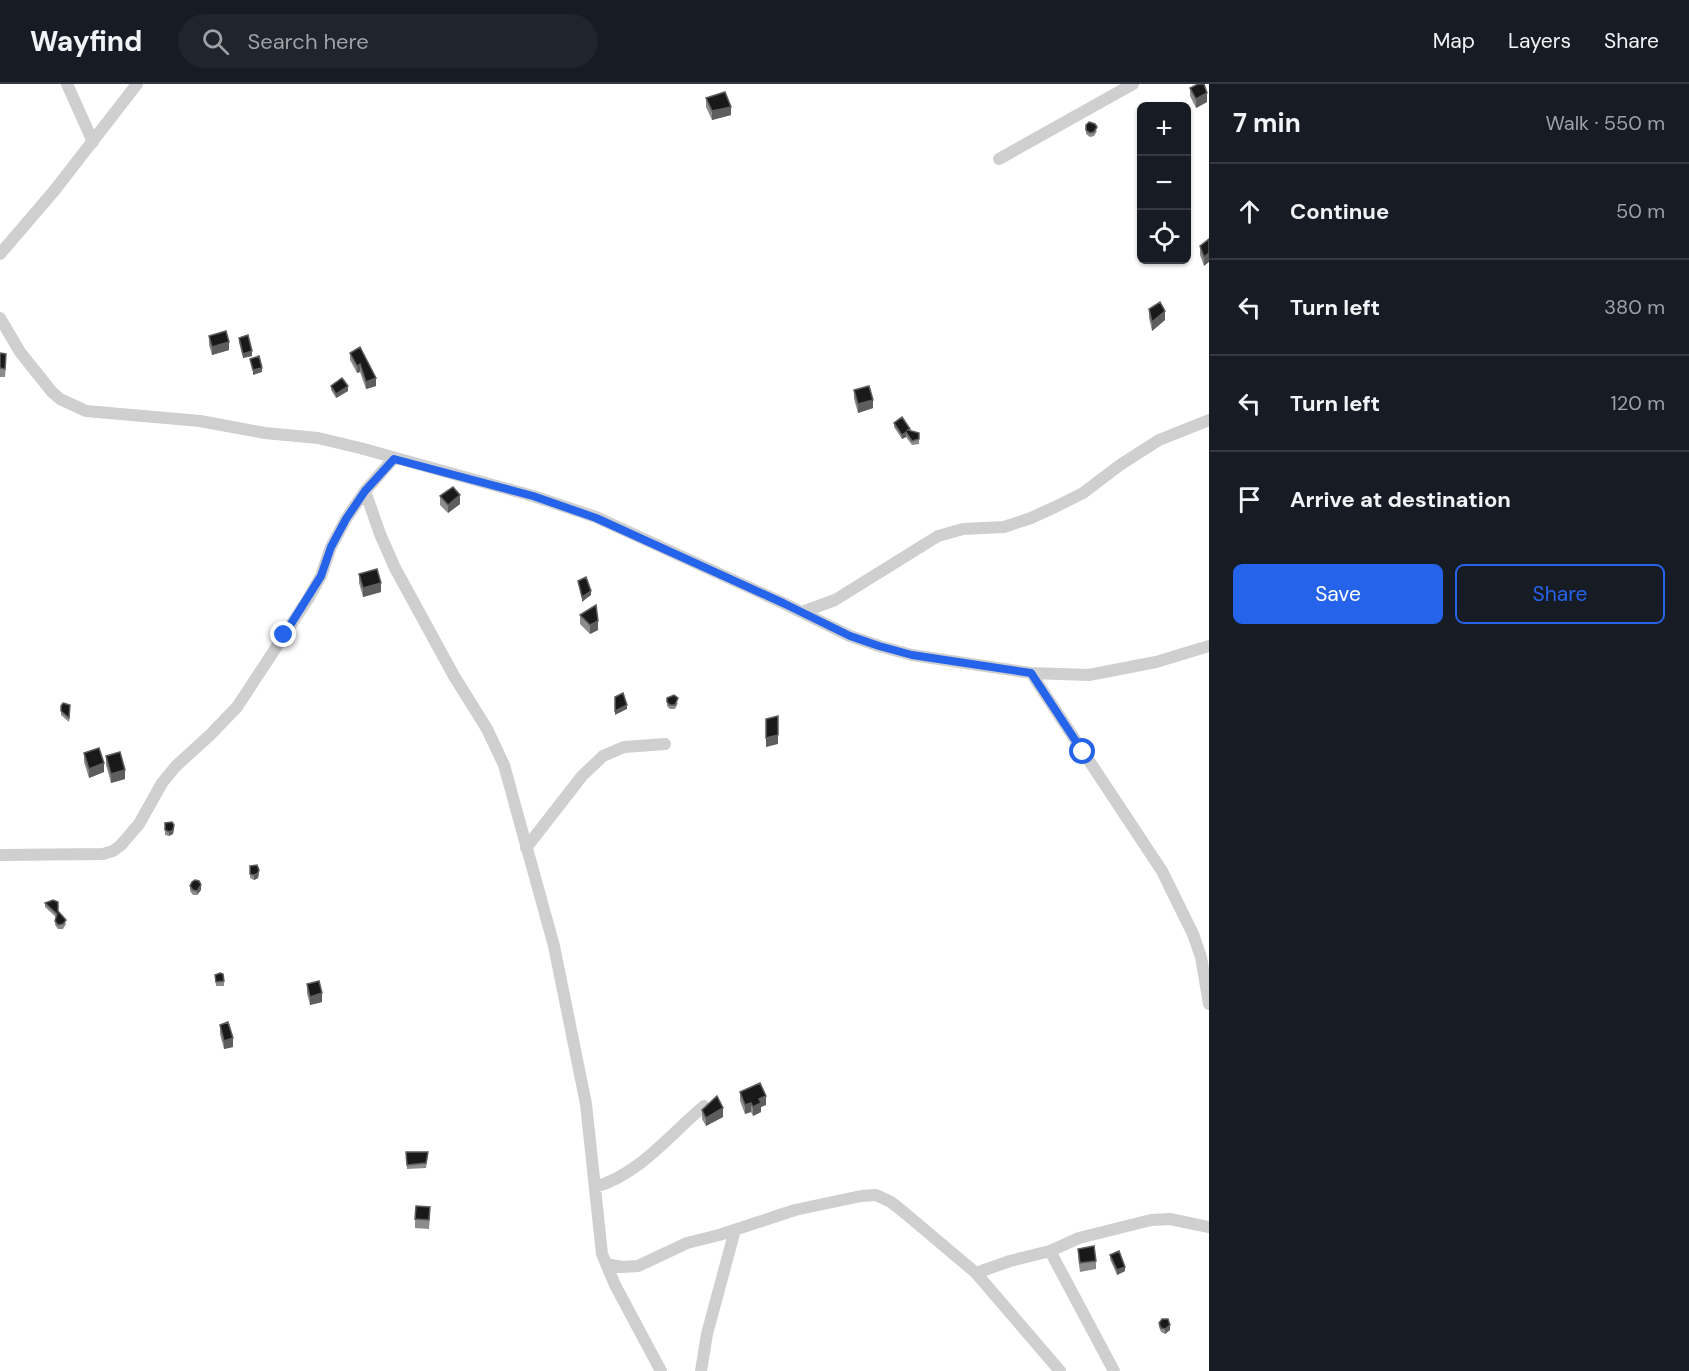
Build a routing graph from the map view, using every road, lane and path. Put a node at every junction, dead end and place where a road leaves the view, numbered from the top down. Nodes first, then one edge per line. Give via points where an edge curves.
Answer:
1 (67, 84) edge
2 (137, 84) edge
3 (1133, 84) edge
4 (93, 142) junction
5 (999, 159) dead end
6 (0, 254) edge
7 (0, 318) edge
8 (1209, 420) edge
9 (394, 459) junction
10 (365, 491) junction
11 (802, 612) junction
12 (1209, 646) edge
13 (1031, 673) junction
14 (665, 744) dead end
15 (526, 848) junction
16 (0, 855) edge
17 (1209, 1004) edge
18 (704, 1106) edge
19 (595, 1187) junction
20 (1209, 1227) edge
21 (735, 1230) junction
22 (1050, 1251) junction
23 (606, 1264) junction
24 (976, 1273) junction
25 (661, 1371) edge
26 (700, 1371) edge
27 (1060, 1371) edge
28 (1114, 1371) edge

1 - 4 street
2 - 4 street
3 - 5 street
4 - 6 street
7 - 9 street via 20,352 52,392 86,411 200,421 318,438
8 - 11 street via 1159,440 1083,493 1055,507 1004,527 963,529 938,536 835,600
9 - 10 street
9 - 11 street via 533,496 596,518
10 - 15 street via 395,568 496,746
10 - 16 street via 331,547 308,599 260,674 237,707 162,783 122,845 103,854
11 - 13 street via 850,636 912,655
12 - 13 street via 1156,662 1089,675
13 - 17 street via 1162,872 1201,957
14 - 15 street via 624,747 603,756 582,776
15 - 19 street via 554,946 586,1104
18 - 19 street via 633,1170
19 - 23 street
20 - 22 street via 1170,1219 1151,1220 1079,1238
21 - 23 street via 687,1243 638,1266
21 - 24 street via 795,1210 876,1195 891,1202
21 - 26 street
22 - 24 street
22 - 28 street
23 - 25 street
24 - 27 street

